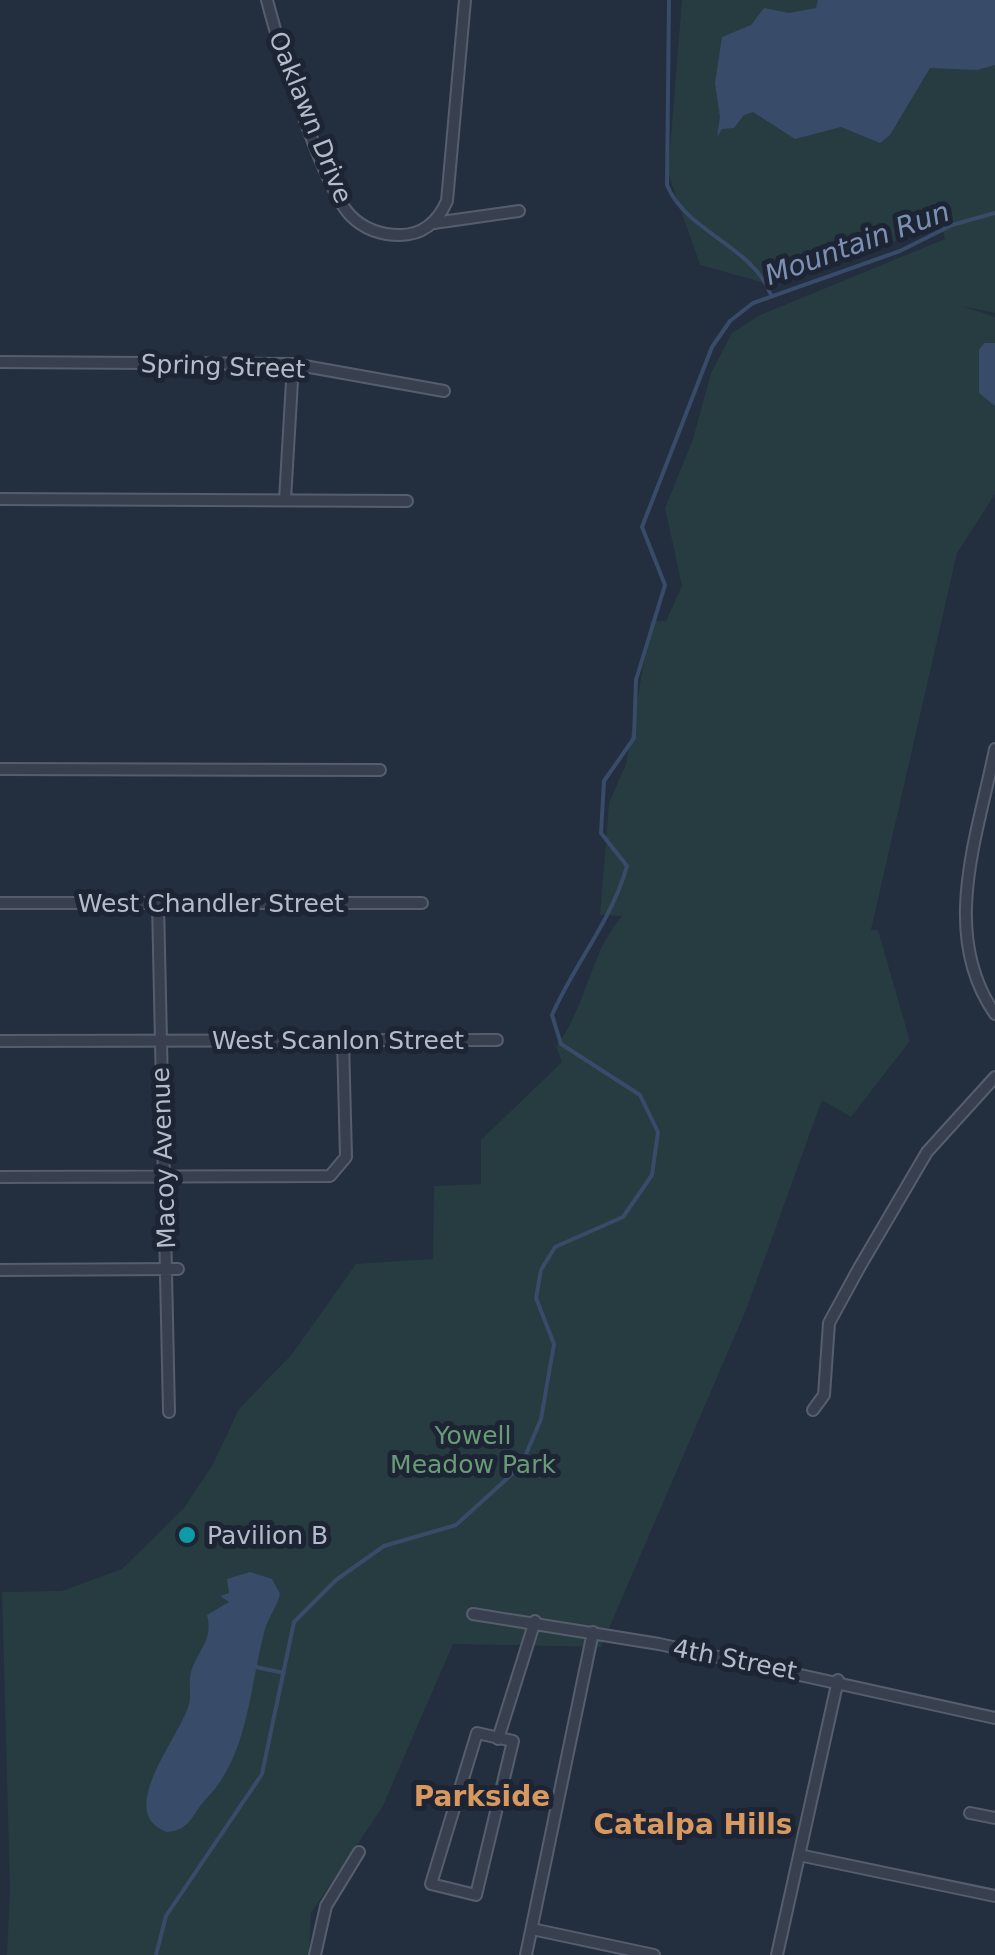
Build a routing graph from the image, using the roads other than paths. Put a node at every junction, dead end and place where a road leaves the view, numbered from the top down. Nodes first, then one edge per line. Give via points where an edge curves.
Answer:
1 (268, 0) edge
2 (465, 0) edge
3 (519, 211) dead end
4 (433, 223) junction
5 (0, 362) edge
6 (293, 364) junction
7 (444, 391) dead end
8 (0, 499) edge
9 (285, 500) junction
10 (406, 500) dead end
11 (995, 749) edge
12 (0, 769) edge
13 (380, 770) dead end
14 (0, 903) edge
15 (158, 903) junction
16 (422, 903) dead end
17 (995, 1014) edge
18 (0, 1040) edge
19 (160, 1040) junction
20 (343, 1040) junction
21 (496, 1040) dead end
22 (995, 1077) edge
23 (163, 1176) junction
24 (0, 1177) edge
25 (172, 1269) junction
26 (0, 1270) edge
27 (813, 1410) dead end
28 (169, 1412) dead end
29 (473, 1614) dead end
30 (535, 1620) junction
31 (593, 1632) junction
32 (838, 1680) junction
33 (995, 1718) edge
34 (498, 1739) junction
35 (970, 1813) dead end
36 (995, 1818) edge
37 (359, 1852) dead end
38 (798, 1854) junction
39 (995, 1896) edge
40 (532, 1929) junction
41 (315, 1955) edge
42 (526, 1955) edge
43 (654, 1955) edge
44 (777, 1955) edge

1 - 4 street, Oaklawn Drive via 286,66 342,204 361,224 386,234 411,234
2 - 4 street via 447,201
3 - 4 street, Oaklawn Drive
5 - 6 street, Spring Street
6 - 7 street, Spring Street
6 - 9 street
8 - 9 street
9 - 10 street
11 - 17 street via 963,911 968,953
12 - 13 street
14 - 15 street, West Chandler Street
15 - 16 street, West Chandler Street
15 - 19 street, Macoy Avenue
18 - 19 street, West Scanlon Street
19 - 20 street, West Scanlon Street
19 - 23 street, Macoy Avenue
20 - 21 street, West Scanlon Street
20 - 23 street via 346,1157 338,1172 319,1178
22 - 27 street via 927,1152 858,1268 830,1324 824,1395
23 - 24 street
23 - 25 street, Macoy Avenue
25 - 26 street
25 - 28 street, Macoy Avenue
29 - 30 street, 4th Street
30 - 31 street, 4th Street
30 - 34 street
31 - 32 street, 4th Street
31 - 40 street
32 - 33 street, 4th Street
32 - 38 street
34 - 34 street via 513,1741 476,1894 431,1884 477,1734
35 - 36 street
37 - 41 street via 326,1906
38 - 39 street
38 - 44 street
40 - 42 street
40 - 43 street

